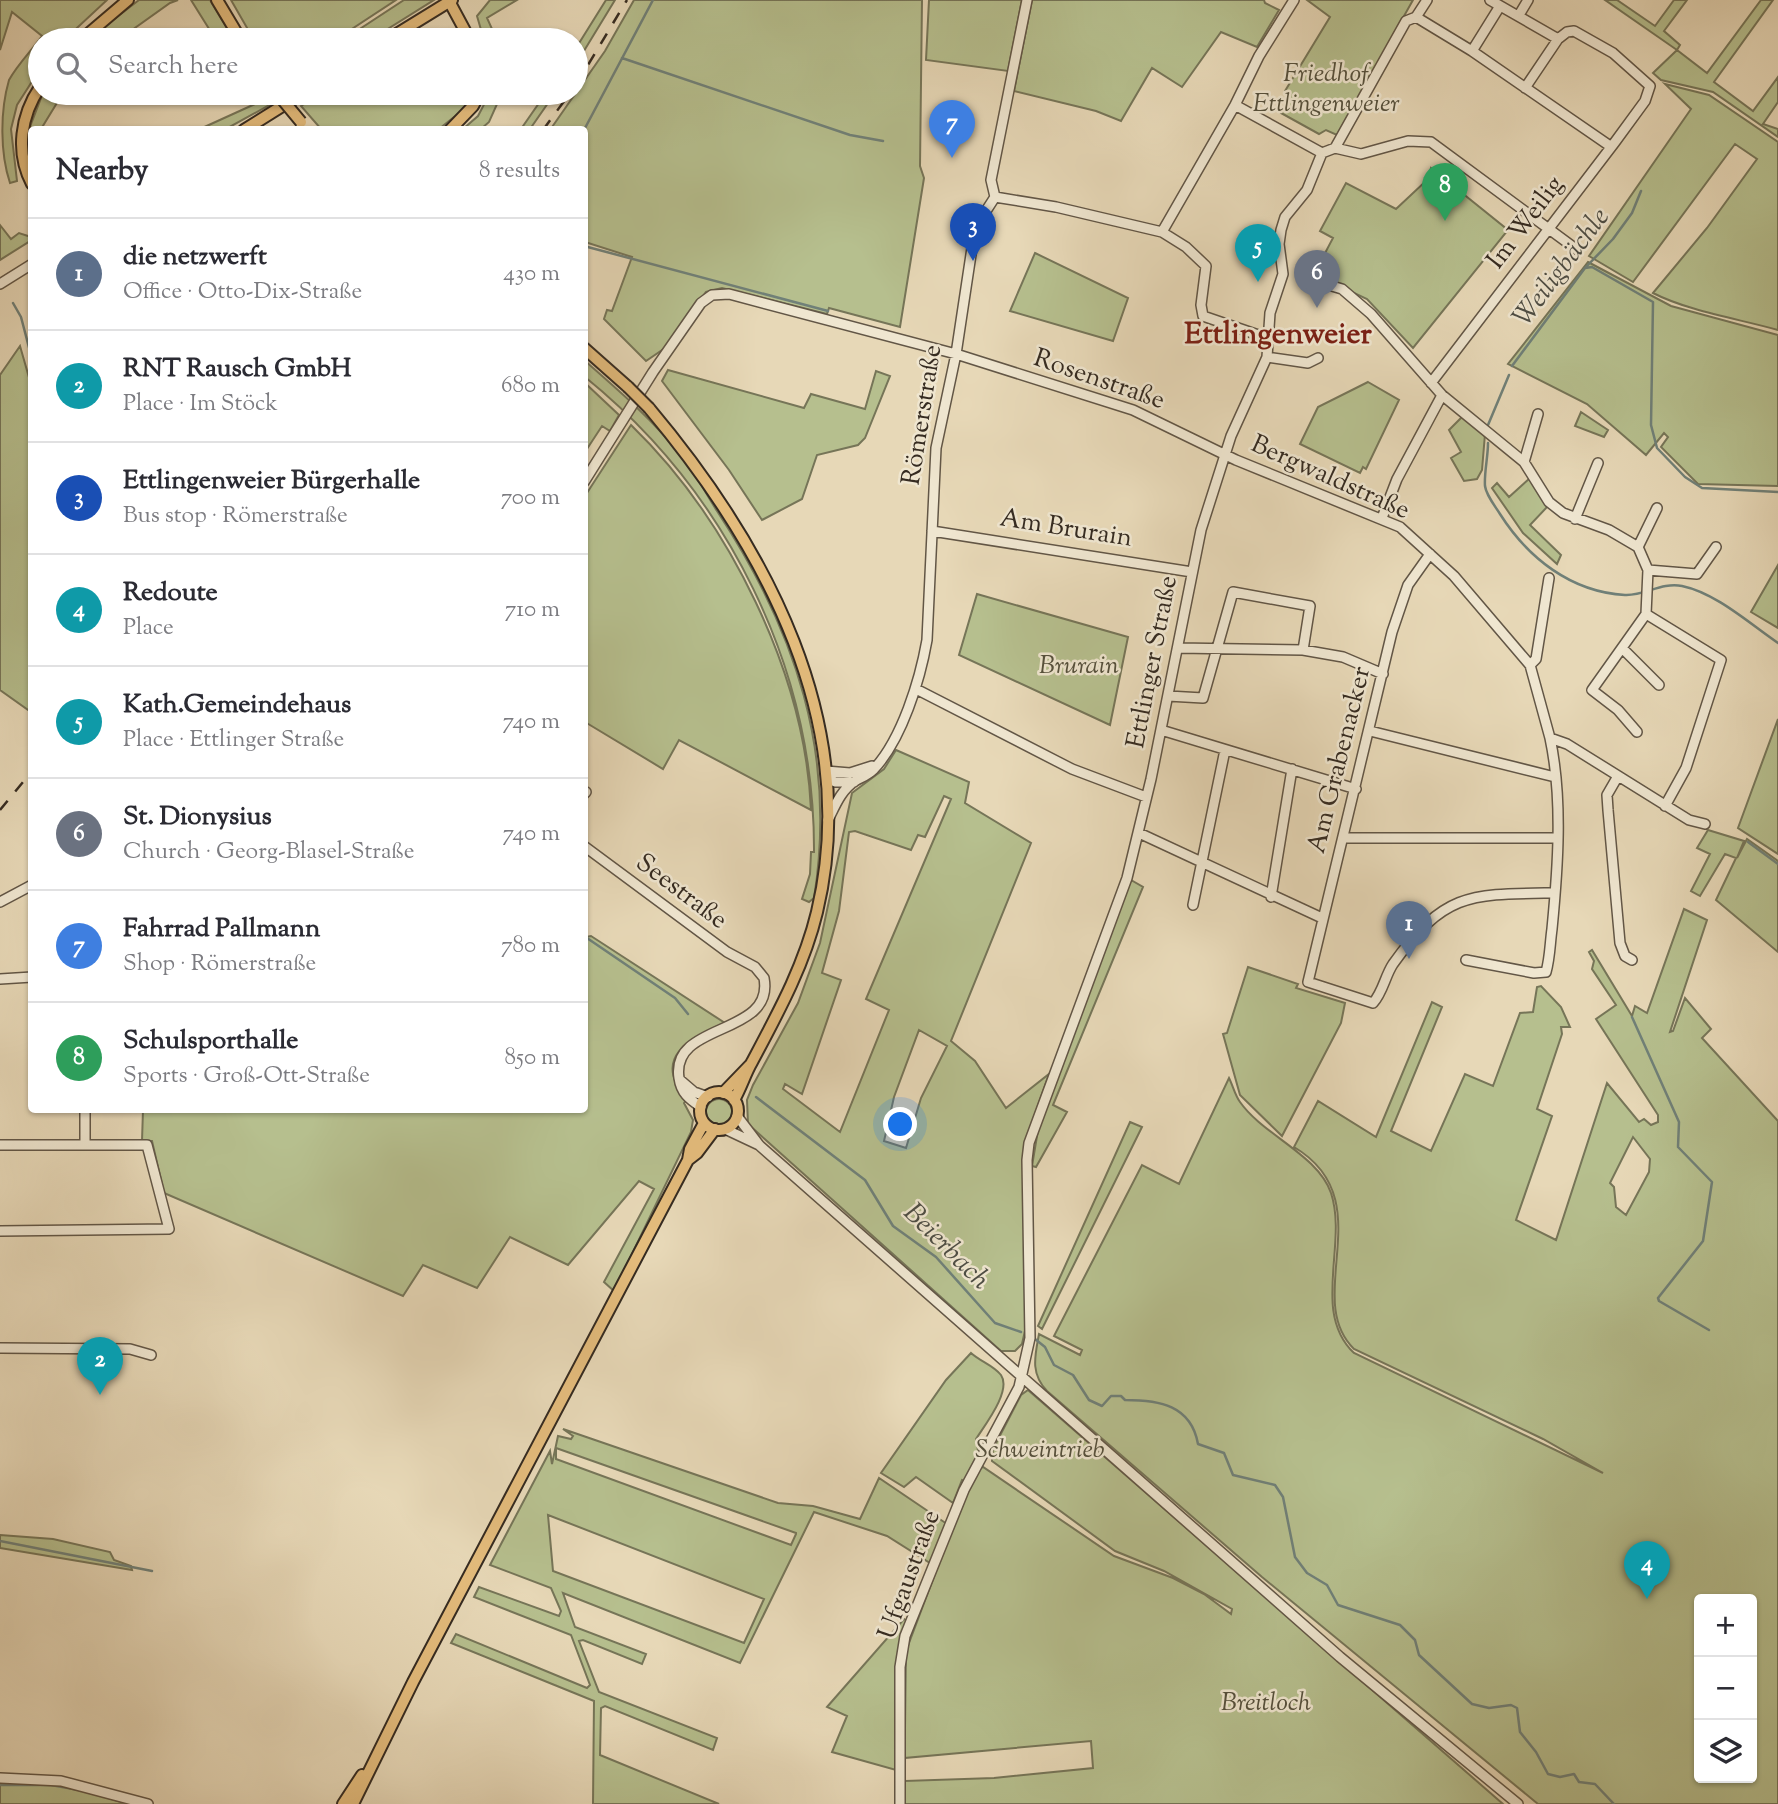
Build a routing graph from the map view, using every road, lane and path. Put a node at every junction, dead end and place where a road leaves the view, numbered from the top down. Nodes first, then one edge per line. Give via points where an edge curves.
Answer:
1 (128, 0) edge
2 (217, 0) edge
3 (1027, 0) edge
4 (1293, 0) edge
5 (1427, 0) edge
6 (1490, 0) edge
7 (1528, 0) edge
8 (450, 1) edge
9 (1500, 6) junction
10 (1519, 15) junction
11 (1416, 17) junction
12 (95, 28) edge
13 (234, 28) edge
14 (406, 28) edge
15 (464, 28) edge
16 (1558, 39) junction
17 (1472, 51) junction
18 (1525, 88) junction
19 (30, 105) edge
20 (284, 105) edge
21 (287, 105) edge
22 (474, 105) edge
23 (1235, 105) junction
24 (250, 126) edge
25 (304, 126) edge
26 (454, 126) edge
27 (1610, 146) junction
28 (1335, 148) junction
29 (1322, 153) junction
30 (28, 172) edge
31 (995, 197) junction
32 (1549, 229) junction
33 (1162, 232) junction
34 (1576, 248) dead end
35 (28, 266) edge
36 (1304, 278) dead end
37 (0, 284) edge
38 (1267, 338) junction
39 (588, 352) edge
40 (956, 354) junction
41 (1267, 357) junction
42 (1318, 358) dead end
43 (1431, 383) junction
44 (1442, 395) junction
45 (1538, 414) dead end
46 (1226, 453) junction
47 (1524, 462) junction
48 (1598, 463) dead end
49 (588, 476) edge
50 (1657, 508) dead end
51 (1382, 518) junction
52 (1575, 519) junction
53 (932, 531) junction
54 (1637, 547) junction
55 (1716, 547) dead end
56 (1430, 554) junction
57 (1648, 570) junction
58 (1192, 572) junction
59 (1549, 578) dead end
60 (1646, 614) junction
61 (1178, 648) junction
62 (1622, 648) junction
63 (1216, 650) junction
64 (1303, 650) junction
65 (1530, 666) junction
66 (1383, 674) junction
67 (1659, 685) dead end
68 (916, 689) junction
69 (1168, 696) junction
70 (1161, 730) junction
71 (1370, 731) junction
72 (1637, 732) dead end
73 (1550, 738) junction
74 (1225, 750) junction
75 (879, 761) junction
76 (1292, 769) junction
77 (827, 774) junction
78 (1618, 776) junction
79 (1555, 777) junction
80 (854, 782) junction
81 (1356, 789) junction
82 (1146, 797) junction
83 (1665, 806) junction
84 (828, 820) junction
85 (1705, 824) dead end
86 (1139, 833) junction
87 (1344, 838) junction
88 (1556, 838) junction
89 (588, 849) edge
90 (1202, 863) junction
91 (28, 887) edge
92 (1555, 893) junction
93 (1271, 897) junction
94 (0, 902) edge
95 (1193, 905) dead end
96 (1322, 918) junction
97 (1466, 960) dead end
98 (1632, 960) dead end
99 (28, 977) edge
100 (0, 979) edge
101 (750, 1065) junction
102 (679, 1079) junction
103 (723, 1093) junction
104 (708, 1097) junction
105 (734, 1100) junction
106 (701, 1107) junction
107 (85, 1113) edge
108 (737, 1116) junction
109 (704, 1123) junction
110 (720, 1129) junction
111 (0, 1144) edge
112 (85, 1144) junction
113 (759, 1145) junction
114 (688, 1160) junction
115 (0, 1231) edge
116 (0, 1348) edge
117 (151, 1355) dead end
118 (1020, 1376) junction
119 (369, 1768) junction
120 (0, 1778) edge
121 (148, 1804) edge
122 (343, 1804) edge
123 (353, 1804) edge
124 (900, 1804) edge
125 (1518, 1804) edge

1 - 12 main road
2 - 13 main road
3 - 31 street, Römerstraße via 991,180
4 - 23 street
5 - 11 street
6 - 9 street
7 - 10 street
8 - 14 main road
8 - 15 main road
9 - 10 street
9 - 17 street
10 - 16 street
11 - 17 street
11 - 28 street via 1406,21
16 - 18 street
16 - 27 street, Im Weilig via 1574,31 1613,53 1650,86 1645,101
17 - 18 street
18 - 27 street
19 - 30 main road via 22,133
20 - 24 main road
21 - 25 main road, bridge
22 - 26 main road
23 - 29 street
23 - 33 street
27 - 32 street, Im Weilig
28 - 29 street
28 - 32 street via 1361,154 1408,141 1431,142
29 - 38 street, Ettlinger Straße via 1307,190 1285,217 1281,230 1283,274
31 - 33 street
31 - 40 street, Römerstraße via 972,248
32 - 34 street
32 - 43 street, Im Weilig
33 - 38 street via 1206,266 1203,316
35 - 37 street
36 - 43 street via 1342,289 1371,314
38 - 41 street, Ettlinger Straße
39 - 77 main road, Römerstraße, bridge via 649,408 699,470 748,543 784,616 808,682
40 - 46 street, Rosenstraße via 1133,410
40 - 49 street, Rosenstraße via 729,294 712,295 701,303 660,362
40 - 53 street, Römerstraße via 933,470
41 - 42 street via 1308,363
41 - 46 street, Ettlinger Straße
43 - 44 street
44 - 47 street
44 - 51 street
45 - 47 street
46 - 51 street, Bergwaldstraße
46 - 58 street, Ettlinger Straße
47 - 52 street via 1549,502
48 - 52 street
50 - 54 street
51 - 56 street, Bergwaldstraße via 1400,527
52 - 54 street via 1609,530
53 - 58 street, Am Brurain
53 - 68 street, Römerstraße via 927,640
54 - 57 street
55 - 57 street via 1697,574
56 - 65 street, Bergwaldstraße via 1488,613
56 - 66 street, Am Grabenacker via 1408,585
57 - 60 street
58 - 61 street, Ettlinger Straße
59 - 65 street via 1536,659
60 - 62 street
60 - 83 street via 1721,660 1686,768
61 - 63 street
61 - 69 street, Ettlinger Straße
62 - 67 street
62 - 72 street via 1592,690
63 - 64 street
63 - 64 street via 1233,592 1310,606
63 - 69 street via 1203,698
64 - 66 street via 1343,657
65 - 73 street, Bergwaldstraße
66 - 71 street, Am Grabenacker
68 - 75 street, Römerstraße
68 - 82 street via 1072,769
69 - 70 street, Ettlinger Straße
70 - 74 street
70 - 82 street, Ettlinger Straße
71 - 79 street
71 - 81 street, Am Grabenacker
73 - 78 street
73 - 79 street, Bergwaldstraße
74 - 76 street
74 - 90 street
75 - 77 street via 858,771
75 - 80 street, Römerstraße
76 - 81 street
76 - 93 street
77 - 80 street via 835,782
77 - 84 main road, Römerstraße
78 - 83 street
78 - 98 street via 1607,794 1608,810 1620,943
79 - 88 street, Bergwaldstraße
80 - 84 street, Römerstraße via 843,791
81 - 87 street, Am Grabenacker
82 - 86 street, Ettlinger Straße
83 - 85 street
84 - 101 main road, Römerstraße via 822,886 811,933 773,1026
86 - 90 street
86 - 118 street, Ettlinger Straße via 1029,1143 1030,1338
87 - 88 street
87 - 96 street, Am Grabenacker
88 - 92 street, Bergwaldstraße
89 - 102 street, Seestraße via 727,953 755,967 765,983 758,1005 742,1020 686,1050 679,1064
90 - 93 street
90 - 95 street
91 - 94 street
92 - 96 street, Am Grabenacker via 1498,894 1446,908 1427,921 1391,967 1373,1003 1308,982
92 - 97 street, Bergwaldstraße via 1546,972
93 - 96 street
99 - 100 street
101 - 103 main road, Römerstraße
101 - 105 main road, Römerstraße
102 - 104 street
102 - 106 street via 684,1094
103 - 104 main road
103 - 105 main road
104 - 106 main road
105 - 108 main road
106 - 109 main road
107 - 112 street
108 - 110 main road
108 - 113 street
109 - 110 main road
109 - 114 main road
110 - 113 street
110 - 114 main road
111 - 112 street
112 - 115 street via 147,1145 169,1229
113 - 118 street
114 - 119 main road
116 - 117 street via 130,1349
118 - 124 street, Ufgaustraße via 964,1490 905,1636 900,1667
118 - 125 street via 1340,1657
119 - 122 main road
119 - 123 main road
120 - 121 street via 61,1781

